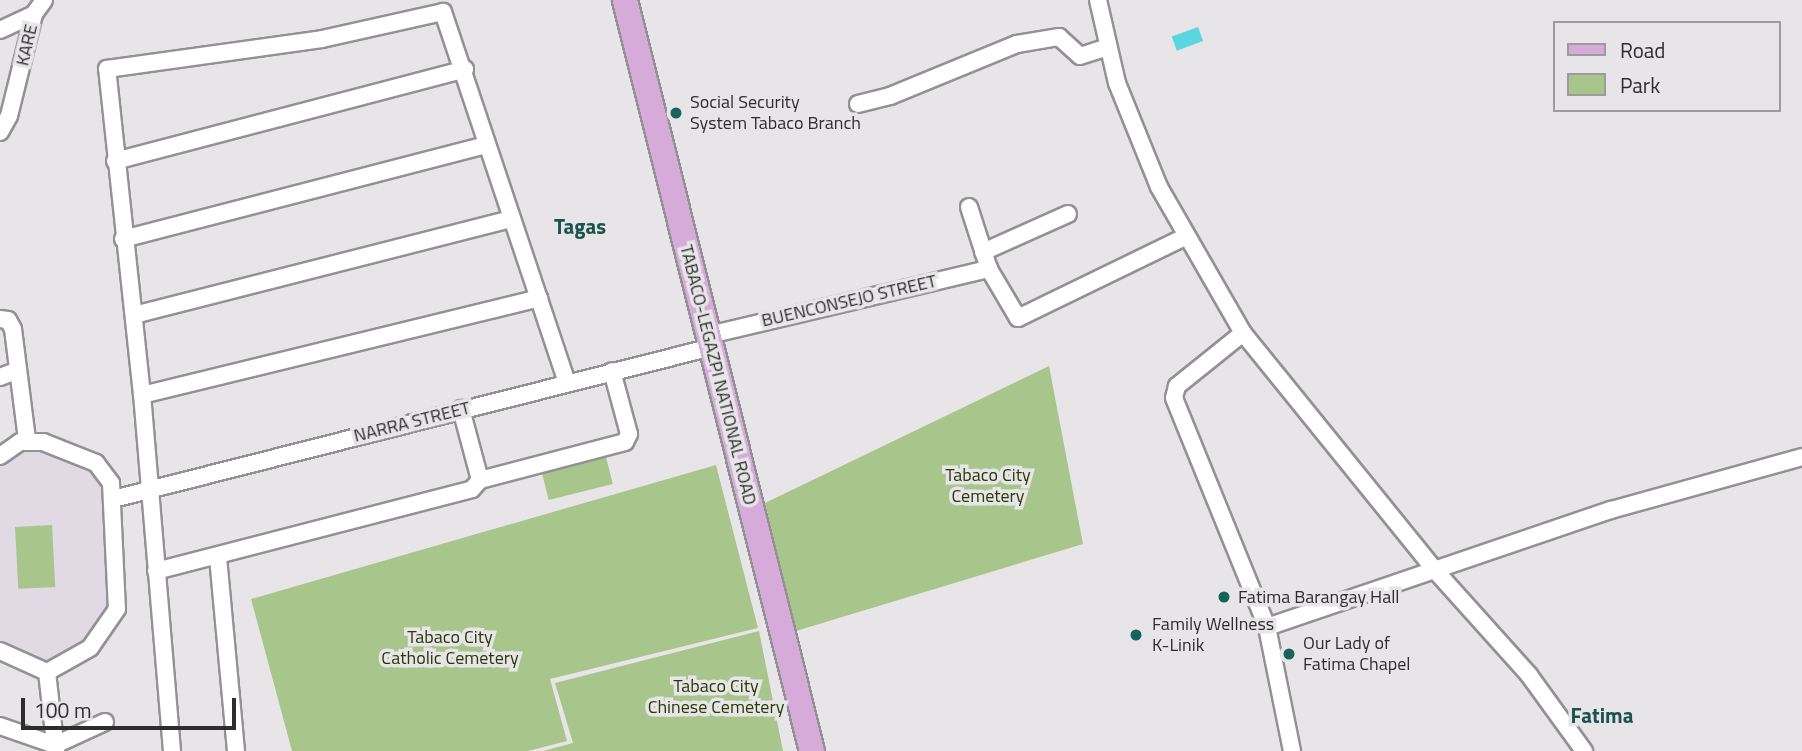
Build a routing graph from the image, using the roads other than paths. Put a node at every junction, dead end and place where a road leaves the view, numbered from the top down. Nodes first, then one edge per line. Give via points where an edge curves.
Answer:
1 (625, 0) edge
2 (1098, 0) edge
3 (40, 4) edge
4 (0, 30) edge
5 (1108, 47) junction
6 (465, 69) junction
7 (858, 104) dead end
8 (0, 132) edge
9 (487, 145) junction
10 (116, 161) junction
11 (969, 206) dead end
12 (1068, 214) dead end
13 (512, 219) junction
14 (1185, 237) junction
15 (123, 239) junction
16 (983, 252) junction
17 (989, 268) junction
18 (540, 298) junction
19 (134, 315) junction
20 (0, 319) edge
21 (1243, 333) junction
22 (710, 341) junction
23 (18, 370) junction
24 (612, 371) junction
25 (0, 377) edge
26 (568, 382) junction
27 (142, 395) junction
28 (461, 410) junction
29 (27, 440) junction
30 (0, 456) edge
31 (1802, 457) edge
32 (480, 480) junction
33 (150, 490) junction
34 (113, 499) junction
35 (218, 557) junction
36 (1434, 569) junction
37 (156, 571) junction
38 (1267, 627) junction
39 (0, 652) edge
40 (47, 672) junction
41 (104, 722) dead end
42 (0, 726) edge
43 (56, 748) edge
44 (172, 751) edge
45 (236, 751) edge
46 (812, 751) edge
47 (1293, 751) edge
48 (1584, 751) edge

1 - 22 main road, TABACO-LEGAZPI NATIONAL ROAD
2 - 5 street
3 - 4 street
3 - 8 street, KARE via 9,116
5 - 7 street via 1080,56 1059,37 1017,44 890,96
5 - 14 street via 1117,83 1159,187
6 - 9 street
6 - 10 street
6 - 10 street via 447,17 436,12 322,39 113,66 106,75
9 - 13 street
9 - 15 street
10 - 15 street
11 - 16 street
12 - 16 street
13 - 18 street
13 - 19 street
14 - 17 street via 1018,318
14 - 21 street
15 - 19 street
16 - 17 street
17 - 22 street, BUENCONSEJO STREET
18 - 26 street
18 - 27 street
19 - 27 street
20 - 23 street via 8,320 13,329
21 - 36 street
21 - 38 street via 1177,386 1174,398
22 - 24 street, NARRA STREET
22 - 46 main road, TABACO-LEGAZPI NATIONAL ROAD
23 - 25 street
23 - 29 street
24 - 26 street, NARRA STREET
24 - 32 street via 629,439
26 - 28 street, NARRA STREET
27 - 33 street
28 - 32 street
28 - 33 street, NARRA STREET
29 - 30 street
29 - 34 street via 96,463 107,474
31 - 36 street via 1612,510
32 - 35 street via 472,489
33 - 34 street, NARRA STREET
33 - 37 street
34 - 40 street via 117,609 90,648
35 - 37 street
35 - 45 street
36 - 38 street
36 - 48 street via 1529,675
37 - 44 street
38 - 47 street
39 - 40 street
40 - 43 street
41 - 43 street
42 - 43 street

